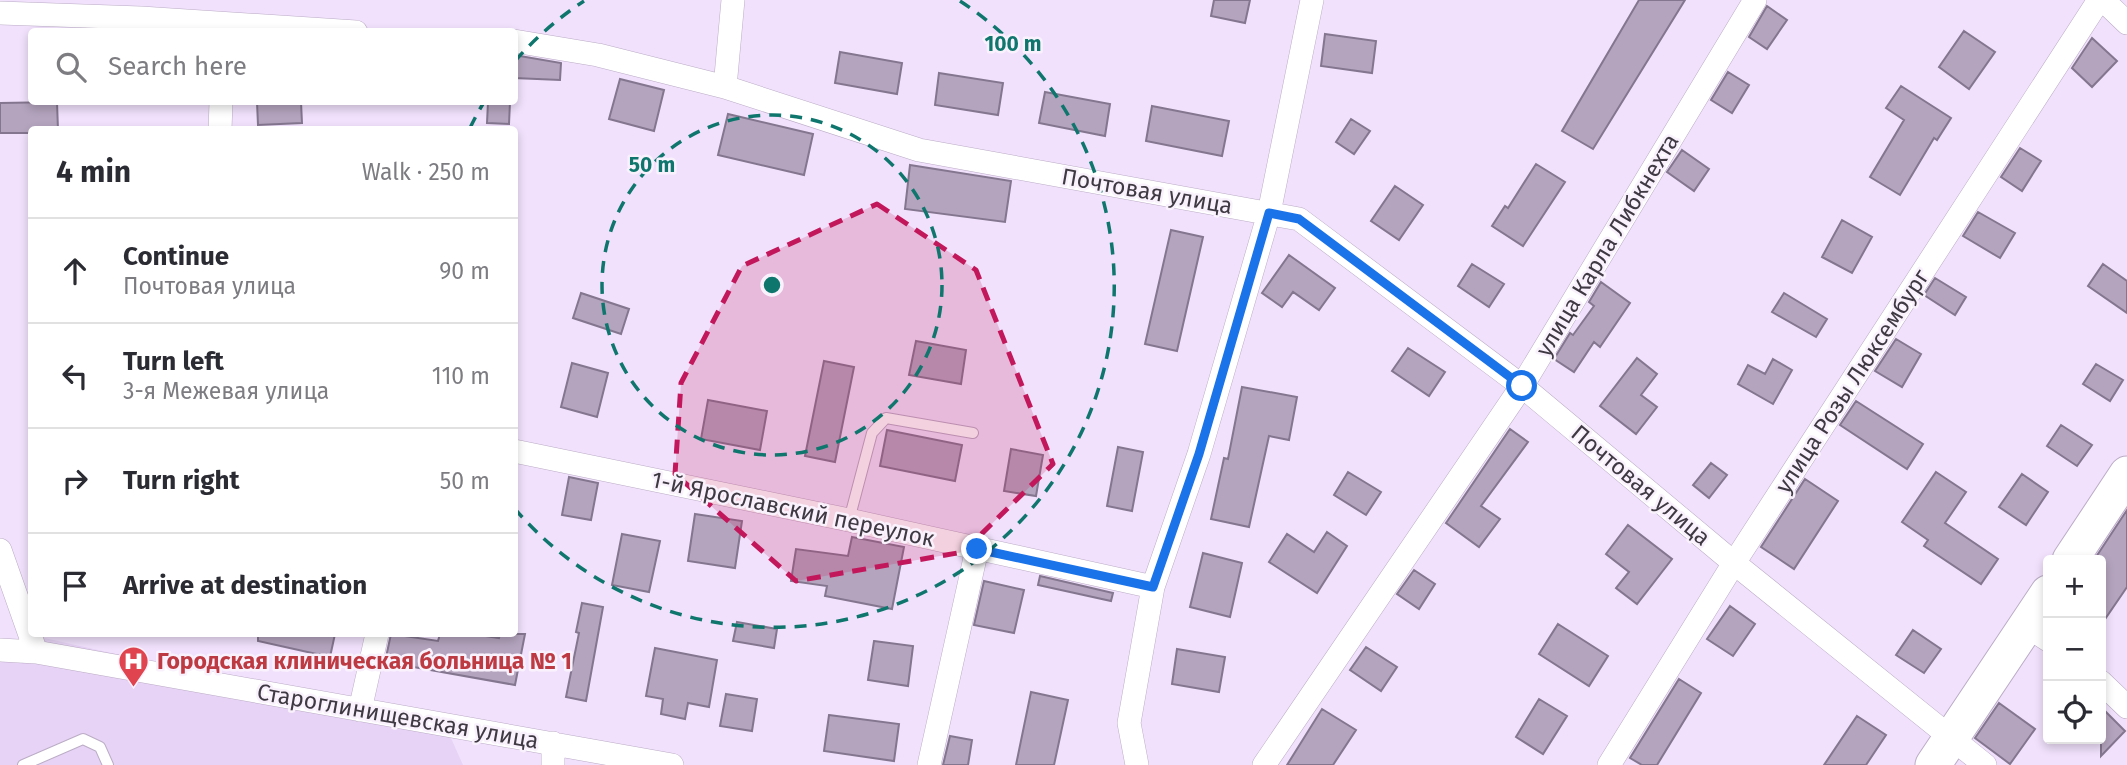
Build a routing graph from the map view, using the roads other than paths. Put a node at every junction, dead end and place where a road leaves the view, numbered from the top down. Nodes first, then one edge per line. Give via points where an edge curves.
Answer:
1 (733, 0) edge
2 (1312, 0) edge
3 (1755, 0) edge
4 (2101, 0) edge
5 (140, 9) edge
6 (0, 13) edge
7 (2127, 23) edge
8 (222, 28) edge
9 (518, 42) edge
10 (724, 87) junction
11 (221, 105) edge
12 (220, 126) edge
13 (1269, 213) junction
14 (1522, 386) junction
15 (973, 433) dead end
16 (518, 452) edge
17 (2127, 474) edge
18 (849, 520) junction
19 (977, 549) junction
20 (0, 550) edge
21 (2073, 555) edge
22 (1734, 563) junction
23 (1153, 587) junction
24 (2043, 611) edge
25 (28, 629) edge
26 (2037, 633) edge
27 (31, 637) edge
28 (376, 637) edge
29 (0, 650) edge
30 (36, 652) junction
31 (2106, 687) edge
32 (2127, 707) edge
33 (360, 710) junction
34 (1942, 751) edge
35 (553, 754) edge
36 (23, 765) edge
37 (108, 765) edge
38 (671, 765) edge
39 (929, 765) edge
40 (1137, 765) edge
41 (1264, 765) edge
42 (1609, 765) edge
43 (1985, 765) edge

1 - 10 street
2 - 13 street
3 - 14 street, улица Карла Либкнехта
4 - 7 street
4 - 22 street, улица Розы Люксембург
5 - 6 street
5 - 8 street
9 - 10 street, Почтовая улица via 597,55
10 - 13 street, Почтовая улица via 919,150
11 - 12 street
13 - 14 street, Почтовая улица via 1299,219
13 - 23 street via 1199,454
14 - 22 street, Почтовая улица
14 - 41 street, улица Карла Либкнехта
15 - 18 lane via 886,418 872,433
16 - 18 street, 1-й Ярославский переулок
17 - 21 main road
18 - 19 street, 1-й Ярославский переулок
19 - 23 street, 1-й Ярославский переулок
19 - 39 street
20 - 25 street
22 - 34 street, Почтовая улица
22 - 42 street, улица Розы Люксембург
23 - 40 street via 1129,723
24 - 26 main road
26 - 34 main road
27 - 30 street
28 - 33 street
29 - 30 street, Староглинищевская улица
30 - 33 street, Староглинищевская улица
31 - 32 street
33 - 35 street, Староглинищевская улица
34 - 43 street, Почтовая улица
35 - 38 street, Староглинищевская улица
36 - 37 lane via 83,739 100,747

